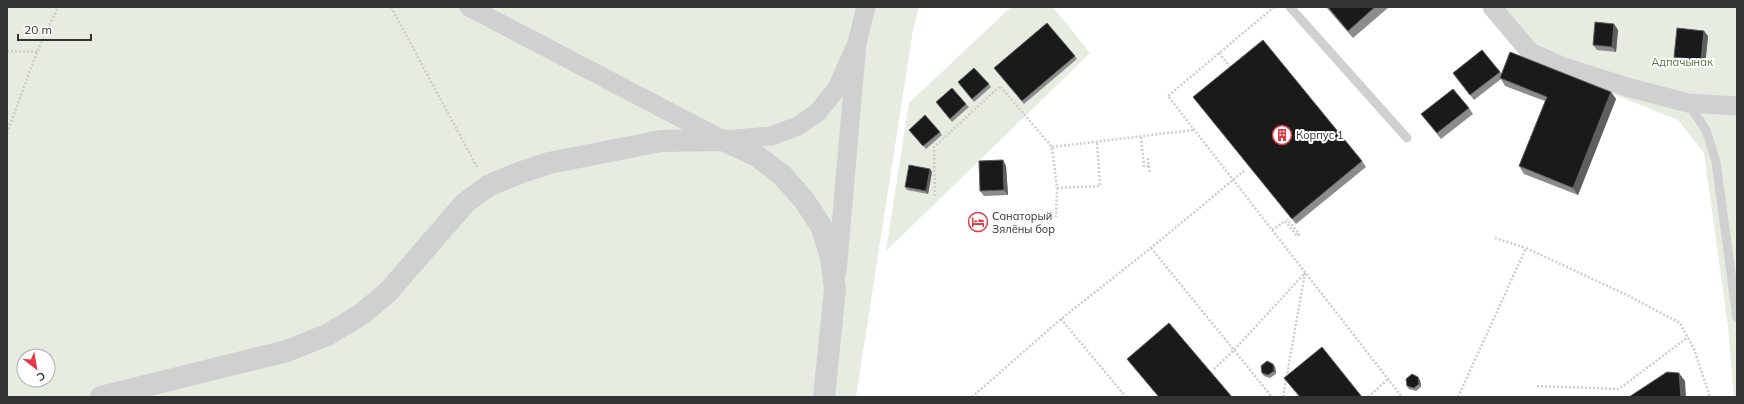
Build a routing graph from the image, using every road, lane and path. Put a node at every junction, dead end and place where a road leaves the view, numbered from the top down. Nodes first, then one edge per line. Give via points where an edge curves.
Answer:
1 (58, 7) edge
2 (391, 7) edge
3 (469, 7) edge
4 (866, 7) edge
5 (1274, 7) edge
6 (1290, 7) edge
7 (1492, 7) edge
8 (857, 43) junction
9 (7, 51) edge
10 (37, 52) junction
11 (1219, 53) junction
12 (1233, 70) edge
13 (1688, 103) junction
14 (1737, 106) edge
15 (1194, 130) junction
16 (7, 133) edge
17 (1141, 137) junction
18 (1407, 138) dead end
19 (723, 140) junction
20 (1097, 142) junction
21 (1052, 147) junction
22 (1148, 158) dead end
23 (1149, 166) junction
24 (1245, 170) edge
25 (1150, 173) dead end
26 (1232, 180) junction
27 (488, 186) junction
28 (1057, 188) junction
29 (935, 196) dead end
30 (1056, 217) dead end
31 (1287, 219) edge
32 (1272, 230) junction
33 (1495, 238) dead end
34 (1151, 248) junction
35 (1526, 248) junction
36 (1305, 273) junction
37 (835, 289) junction
38 (1737, 318) edge
39 (1061, 319) junction
40 (1688, 337) junction
41 (1234, 350) junction
42 (1214, 369) dead end
43 (1388, 379) junction
44 (1537, 386) dead end
45 (101, 397) edge
46 (824, 397) edge
47 (972, 397) edge
48 (1126, 397) edge
49 (1272, 397) edge
50 (1283, 397) edge
51 (1368, 397) edge
52 (1402, 397) edge
53 (1458, 397) edge
54 (1710, 397) edge

1 - 10 path
2 - 27 path
3 - 19 street
4 - 8 street
5 - 11 path
6 - 18 lane
7 - 13 street via 1530,52 1561,66
8 - 19 street via 837,88 818,112 798,126 771,136
8 - 37 street
9 - 10 path
10 - 16 path
11 - 12 path
11 - 15 path via 1168,96
13 - 14 street
13 - 38 lane via 1706,130 1716,162
15 - 17 path
15 - 26 path
17 - 20 path
17 - 23 path via 1144,166
19 - 27 street via 662,141 557,161
19 - 37 street via 757,156 782,175 804,200 821,226 831,257
20 - 21 path
20 - 28 path via 1100,186
21 - 28 path
21 - 29 path via 1000,86 934,147
22 - 23 path
23 - 25 path
24 - 26 path
26 - 32 path
26 - 34 path
27 - 45 street via 465,203 388,292 362,314 327,335 287,351
28 - 30 path
31 - 32 path via 1299,234 1297,236 1285,220
32 - 36 path
33 - 35 path
34 - 39 path
34 - 41 path
35 - 40 path via 1680,323
35 - 53 path
36 - 41 path
36 - 43 path
36 - 50 path
37 - 46 street
39 - 47 path
39 - 48 path
40 - 44 path via 1619,389
40 - 54 path
41 - 42 path
41 - 49 path
43 - 51 path
43 - 52 path

